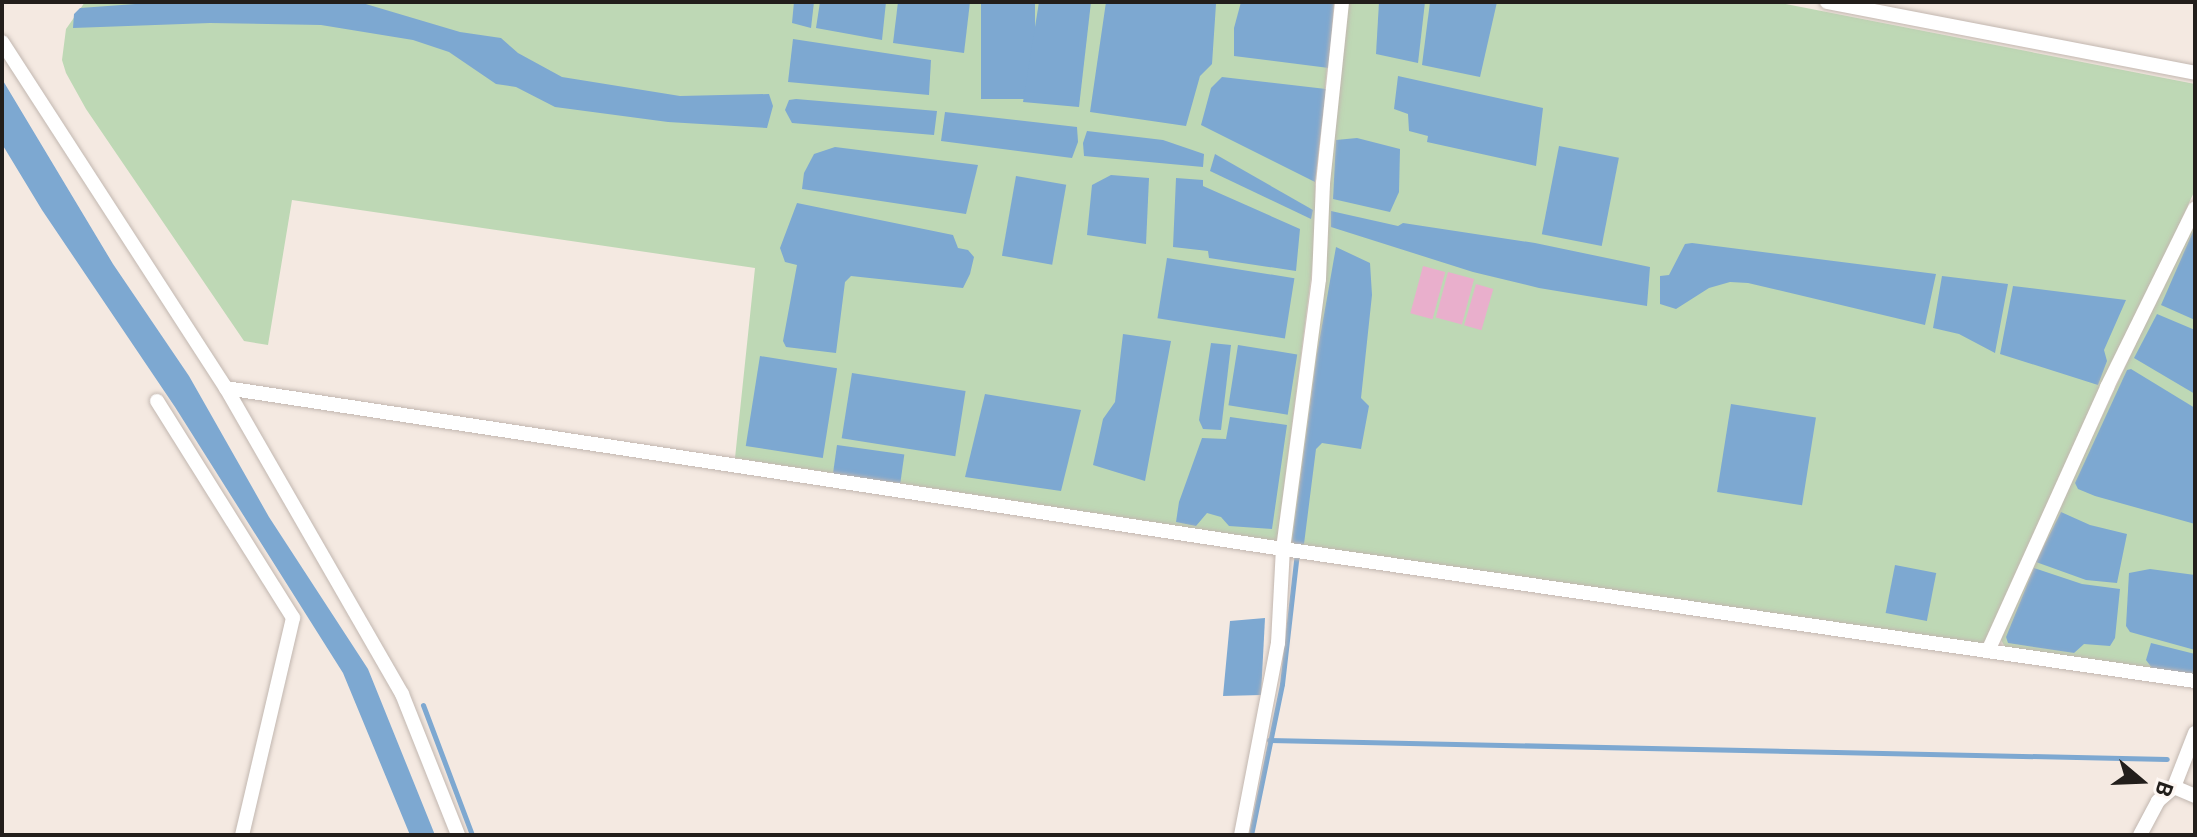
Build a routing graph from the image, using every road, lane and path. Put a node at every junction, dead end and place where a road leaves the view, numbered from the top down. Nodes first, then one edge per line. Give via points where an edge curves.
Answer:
1 (1342, 2) edge
2 (1827, 2) edge
3 (2, 42) edge
4 (2195, 73) edge
5 (2195, 208) edge
6 (226, 388) junction
7 (157, 401) dead end
8 (1283, 549) junction
9 (1988, 651) junction
10 (2195, 681) edge
11 (2195, 733) edge
12 (2174, 787) junction
13 (2195, 796) edge
14 (242, 835) edge
15 (458, 835) edge
16 (1241, 835) edge
17 (2140, 835) edge

1 - 8 street via 1323,228
2 - 4 street
3 - 6 street
5 - 9 street
6 - 8 street
6 - 15 street via 402,694
7 - 14 street via 293,618
8 - 9 street
8 - 16 street via 1274,679
9 - 10 street
11 - 12 street
12 - 13 street
12 - 17 street via 2158,801

